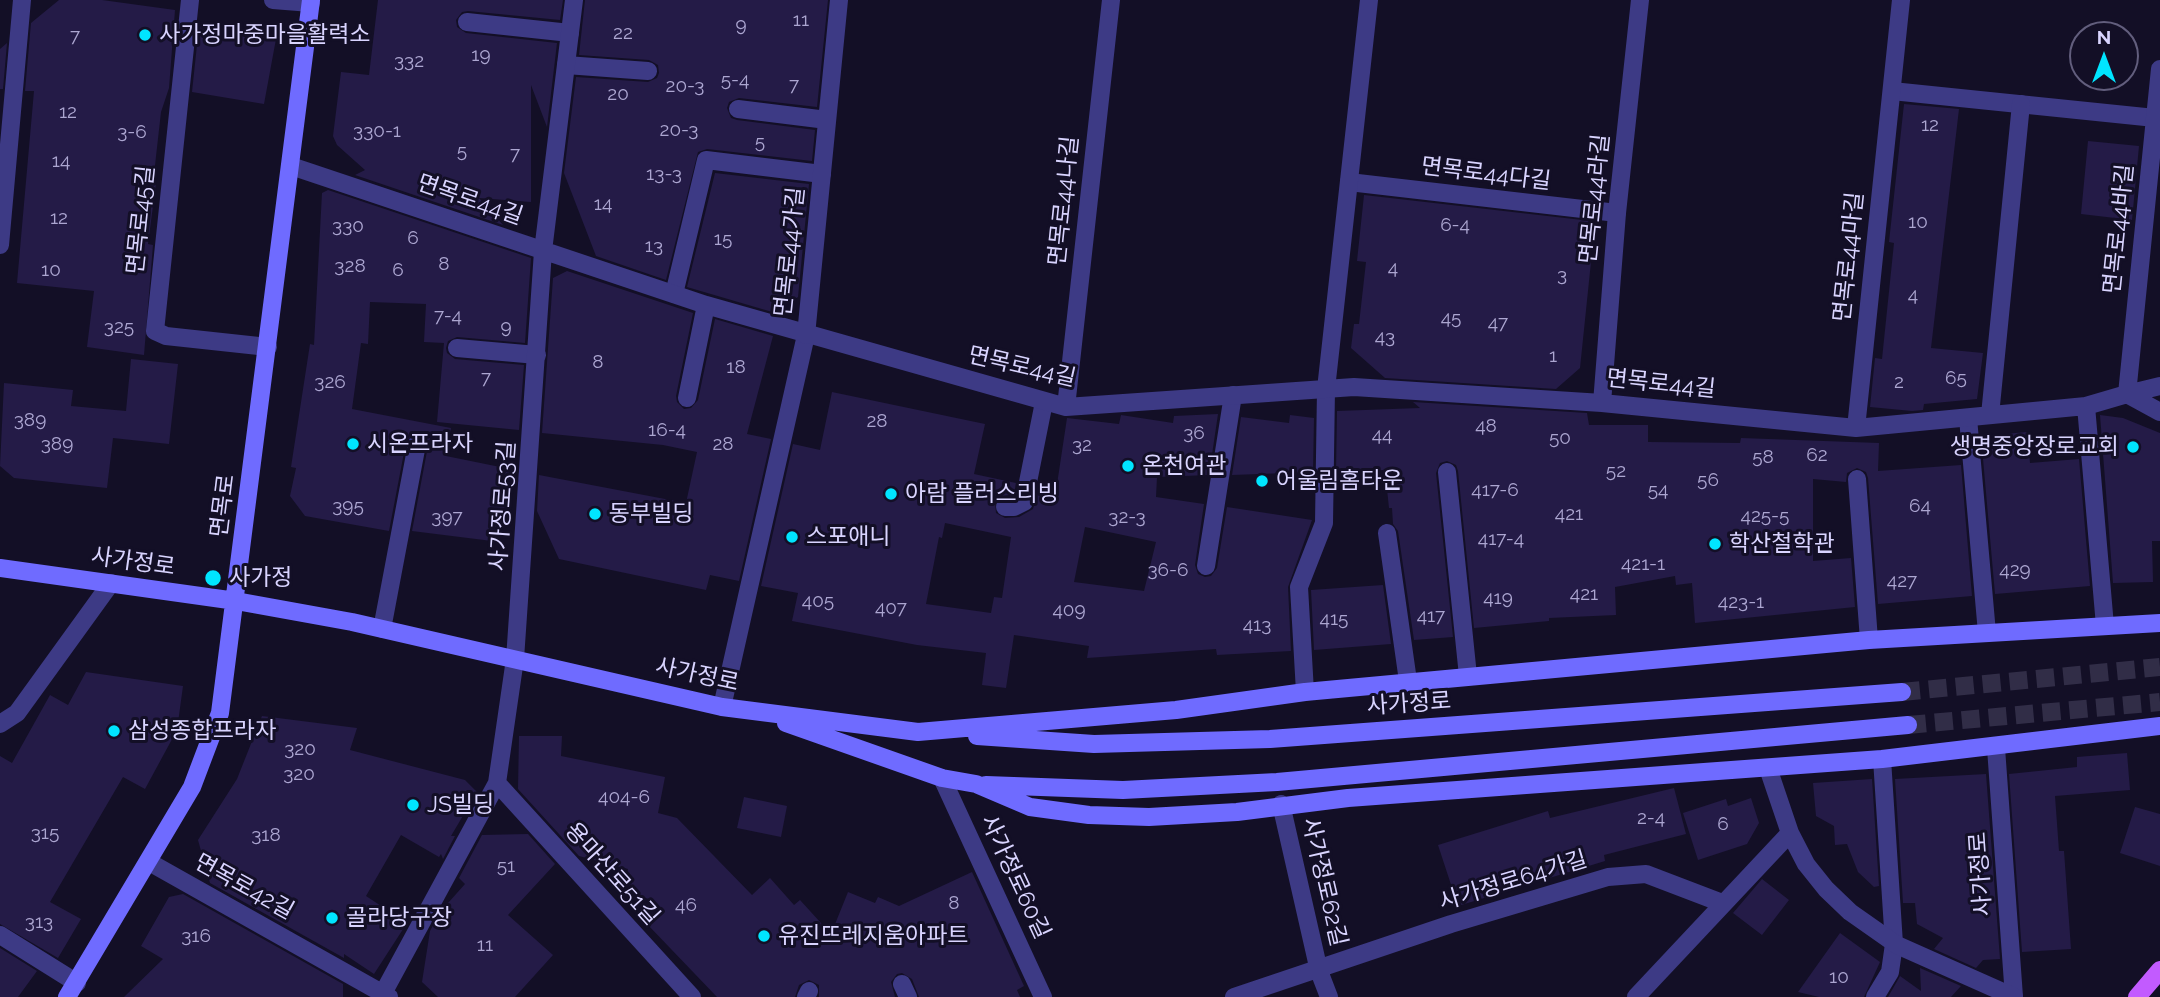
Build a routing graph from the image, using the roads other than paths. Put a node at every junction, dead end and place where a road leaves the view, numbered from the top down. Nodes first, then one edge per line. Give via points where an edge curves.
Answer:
1 (22, 0) edge
2 (190, 0) edge
3 (273, 0) edge
4 (574, 0) edge
5 (839, 0) edge
6 (1111, 0) edge
7 (1368, 0) edge
8 (1640, 0) edge
9 (1901, 0) edge
10 (311, 2) edge
11 (467, 22) dead end
12 (570, 33) junction
13 (566, 65) junction
14 (2160, 70) edge
15 (648, 71) dead end
16 (1892, 91) junction
17 (2021, 104) junction
18 (738, 109) dead end
19 (2155, 118) junction
20 (827, 120) junction
21 (291, 166) junction
22 (822, 174) junction
23 (1349, 183) junction
24 (1617, 213) junction
25 (0, 236) edge
26 (0, 245) edge
27 (543, 251) junction
28 (674, 294) junction
29 (706, 305) junction
30 (806, 335) junction
31 (268, 347) junction
32 (457, 348) dead end
33 (537, 355) junction
34 (2160, 386) edge
35 (1326, 389) junction
36 (2127, 394) junction
37 (1233, 395) junction
38 (687, 398) dead end
39 (1044, 401) junction
40 (1602, 403) junction
41 (2086, 406) junction
42 (1066, 407) junction
43 (2160, 412) edge
44 (1990, 415) junction
45 (1968, 418) junction
46 (1856, 428) junction
47 (417, 444) dead end
48 (1447, 472) dead end
49 (1857, 479) dead end
50 (1004, 507) dead end
51 (1387, 533) dead end
52 (1206, 566) dead end
53 (0, 568) edge
54 (111, 583) junction
55 (236, 601) junction
56 (2160, 622) edge
57 (2105, 626) junction
58 (382, 629) junction
59 (1987, 633) junction
60 (1870, 640) junction
61 (515, 660) junction
62 (1468, 676) junction
63 (1408, 681) junction
64 (1305, 692) junction
65 (1902, 692) tunnel mouth
66 (722, 707) junction
67 (756, 713) junction
68 (0, 724) edge
69 (1908, 725) tunnel mouth
70 (2155, 729) edge
71 (918, 732) junction
72 (1996, 748) junction
73 (1882, 759) junction
74 (1768, 768) junction
75 (942, 778) junction
76 (497, 783) junction
77 (976, 784) junction
78 (1281, 804) junction
79 (1790, 833) junction
80 (149, 862) junction
81 (1722, 903) junction
82 (0, 935) edge
83 (1895, 944) junction
84 (2160, 970) edge
85 (1319, 971) junction
86 (72, 990) edge
87 (385, 996) edge
88 (692, 997) edge
89 (1043, 997) edge
90 (1234, 997) edge
91 (1329, 997) edge
92 (1636, 997) edge
93 (1875, 997) edge
94 (2014, 997) edge
95 (2137, 997) edge

1 - 25 street
2 - 31 street, 면목로45길 via 155,331
3 - 10 street
4 - 12 street, 사가정로53길
5 - 20 street, 면목로44가길
6 - 42 street, 면목로44나길
7 - 23 street
8 - 24 street, 면목로44라길
9 - 16 street, 면목로44마길
10 - 21 main road, 면목로
11 - 12 street
12 - 13 street, 사가정로53길
13 - 15 street
13 - 27 street, 사가정로53길
14 - 19 street, 면목로44바길
16 - 17 street
16 - 46 street, 면목로44마길
17 - 19 street
17 - 44 street
18 - 20 street
19 - 36 street, 면목로44바길
20 - 22 street, 면목로44가길
21 - 27 street, 면목로44길
21 - 31 main road, 면목로
22 - 28 street, 면목로44가길 via 706,160
22 - 30 street, 면목로44가길
23 - 24 street, 면목로44다길
23 - 35 street
24 - 40 street, 면목로44라길
25 - 26 street
27 - 28 street, 면목로44길
27 - 33 street, 사가정로53길
28 - 29 street, 면목로44길
29 - 30 street, 면목로44길
29 - 38 street
30 - 39 street, 면목로44길
30 - 66 street
31 - 55 main road, 면목로
32 - 33 street
33 - 61 street, 사가정로53길
34 - 36 street, 면목로44길
35 - 37 street, 면목로44길
35 - 40 street, 면목로44길 via 1387,388
35 - 64 street via 1324,523 1299,587
36 - 41 street, 면목로44길
36 - 43 street
37 - 42 street, 면목로44길
37 - 52 street
39 - 42 street, 면목로44길
39 - 50 street via 1024,502
40 - 46 street, 면목로44길
41 - 44 street, 면목로44길
41 - 57 street
44 - 45 street, 면목로44길
45 - 46 street, 면목로44길
45 - 59 street
47 - 58 street
48 - 62 street, 사가정로
49 - 60 street
51 - 63 street, 사가정로
53 - 54 main road, 사가정로
54 - 55 main road, 사가정로
54 - 68 street via 17,713
55 - 58 main road, 사가정로
55 - 80 main road, 면목로 via 225,685 211,742 192,787
56 - 57 main road
57 - 59 main road
58 - 61 main road, 사가정로
59 - 60 main road
60 - 62 main road
61 - 66 main road, 사가정로
61 - 76 street, 사가정로53길
62 - 63 main road
63 - 64 main road
64 - 71 main road via 1176,710
65 - 71 main road, 사가정로 via 1270,739 1094,744
66 - 67 main road, 사가정로
67 - 71 main road
67 - 75 main road
69 - 77 main road via 1277,782 1123,790
70 - 72 main road
72 - 73 main road
72 - 94 street, 사가정로
73 - 74 main road
73 - 83 street
74 - 78 main road
74 - 79 street
75 - 77 main road
75 - 89 street, 사가정로60길
76 - 87 street, 사가정로53길
76 - 88 street, 용마산로51길
77 - 78 main road via 1030,807 1089,815 1209,814
78 - 85 street, 사가정로62길
79 - 81 street
79 - 83 street via 1826,889
80 - 86 main road, 면목로
80 - 87 street, 면목로42길
81 - 85 street, 사가정로64가길 via 1646,874 1623,874 1451,924
81 - 92 street
82 - 86 street, 면목로
83 - 93 street via 1890,972
83 - 94 street
84 - 95 main road
85 - 90 street, 사가정로62길
85 - 91 street, 사가정로62길

